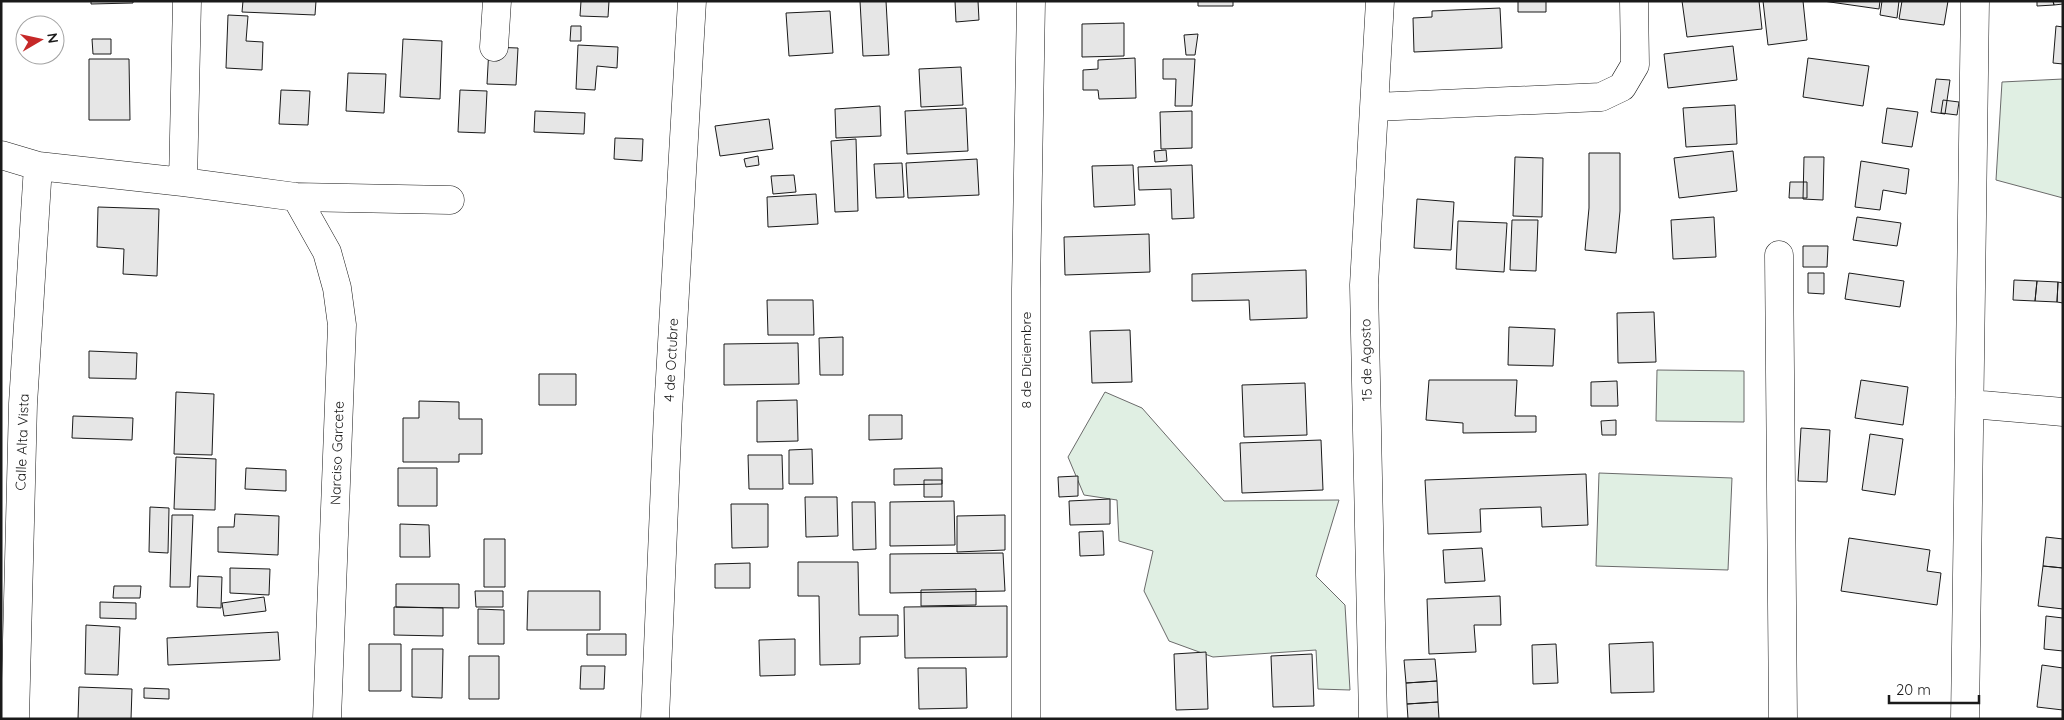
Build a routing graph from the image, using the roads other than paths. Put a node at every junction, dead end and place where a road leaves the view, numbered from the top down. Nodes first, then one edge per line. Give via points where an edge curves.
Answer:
1 (187, 1) edge
2 (497, 1) edge
3 (692, 1) edge
4 (1031, 1) edge
5 (1380, 1) edge
6 (1634, 1) edge
7 (1975, 1) edge
8 (494, 48) dead end
9 (1374, 107) junction
10 (1, 155) edge
11 (38, 166) junction
12 (183, 182) junction
13 (296, 197) junction
14 (450, 200) dead end
15 (1780, 255) dead end
16 (12, 403) edge
17 (1971, 404) junction
18 (2063, 412) edge
19 (15, 719) edge
20 (327, 719) edge
21 (655, 719) edge
22 (1026, 719) edge
23 (1372, 719) edge
24 (1783, 719) edge
25 (1965, 719) edge

1 - 12 street
2 - 8 street
3 - 21 street, 4 de Octubre
4 - 22 street, 8 de Diciembre via 1026,289
5 - 9 street, 15 de Agosto
6 - 9 street via 1635,66 1622,87 1601,97
7 - 17 street
9 - 23 street, 15 de Agosto via 1364,285
10 - 11 street
11 - 12 street
11 - 16 street, Calle Alta Vista
12 - 13 street
13 - 14 street
13 - 20 street, Narciso Garcete via 327,252 337,288 342,326
15 - 24 street
16 - 19 street, Calle Alta Vista
17 - 18 street
17 - 25 street

